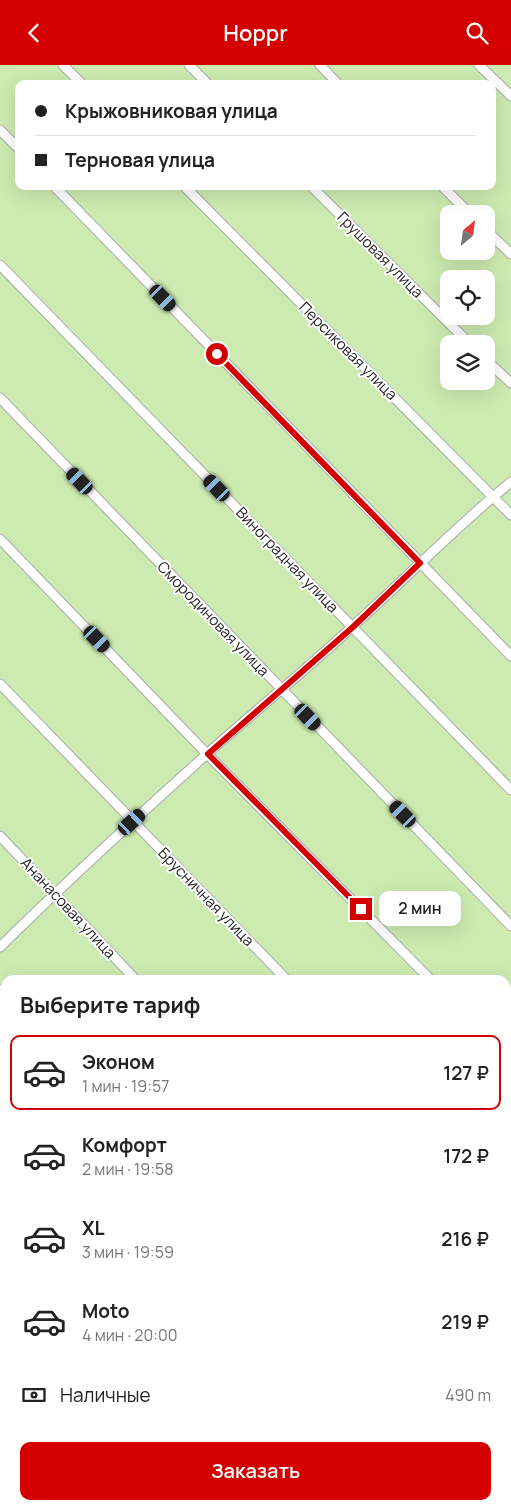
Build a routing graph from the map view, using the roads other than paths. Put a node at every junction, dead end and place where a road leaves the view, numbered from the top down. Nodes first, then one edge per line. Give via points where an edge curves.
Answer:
1 (64, 65) edge
2 (189, 65) edge
3 (320, 65) edge
4 (479, 65) edge
5 (78, 80) edge
6 (204, 80) edge
7 (334, 80) edge
8 (494, 80) edge
9 (496, 82) edge
10 (511, 97) edge
11 (0, 130) edge
12 (15, 145) edge
13 (58, 190) edge
14 (188, 190) edge
15 (315, 190) edge
16 (446, 190) edge
17 (461, 205) edge
18 (495, 239) edge
19 (511, 255) edge
20 (0, 265) edge
21 (461, 335) edge
22 (495, 368) edge
23 (511, 383) edge
24 (0, 398) edge
25 (511, 482) edge
26 (493, 496) junction
27 (511, 515) edge
28 (0, 539) edge
29 (420, 563) junction
30 (353, 627) junction
31 (511, 656) edge
32 (0, 684) edge
33 (281, 689) junction
34 (208, 754) junction
35 (511, 790) edge
36 (132, 822) junction
37 (0, 836) edge
38 (54, 894) junction
39 (511, 926) edge
40 (0, 947) edge
41 (131, 975) edge
42 (282, 975) edge
43 (426, 975) edge

1 - 5 street
2 - 6 street
3 - 7 street
4 - 8 street
9 - 10 street
11 - 12 street
13 - 29 street
14 - 26 street, Персиковая улица
15 - 21 street, Грушовая улица
16 - 17 street
18 - 19 street
20 - 30 street, Виноградная улица
22 - 23 street
24 - 33 street, Смородиновая улица
25 - 26 street
26 - 27 street, Персиковая улица
26 - 29 street
28 - 34 street
29 - 30 street
29 - 31 street
30 - 33 street
30 - 35 street, Виноградная улица
32 - 36 street, Брусничная улица
33 - 34 street
33 - 39 street, Смородиновая улица
34 - 36 street
34 - 43 street
36 - 38 street
36 - 42 street, Брусничная улица
37 - 38 street, Ананасовая улица
38 - 40 street
38 - 41 street, Ананасовая улица

